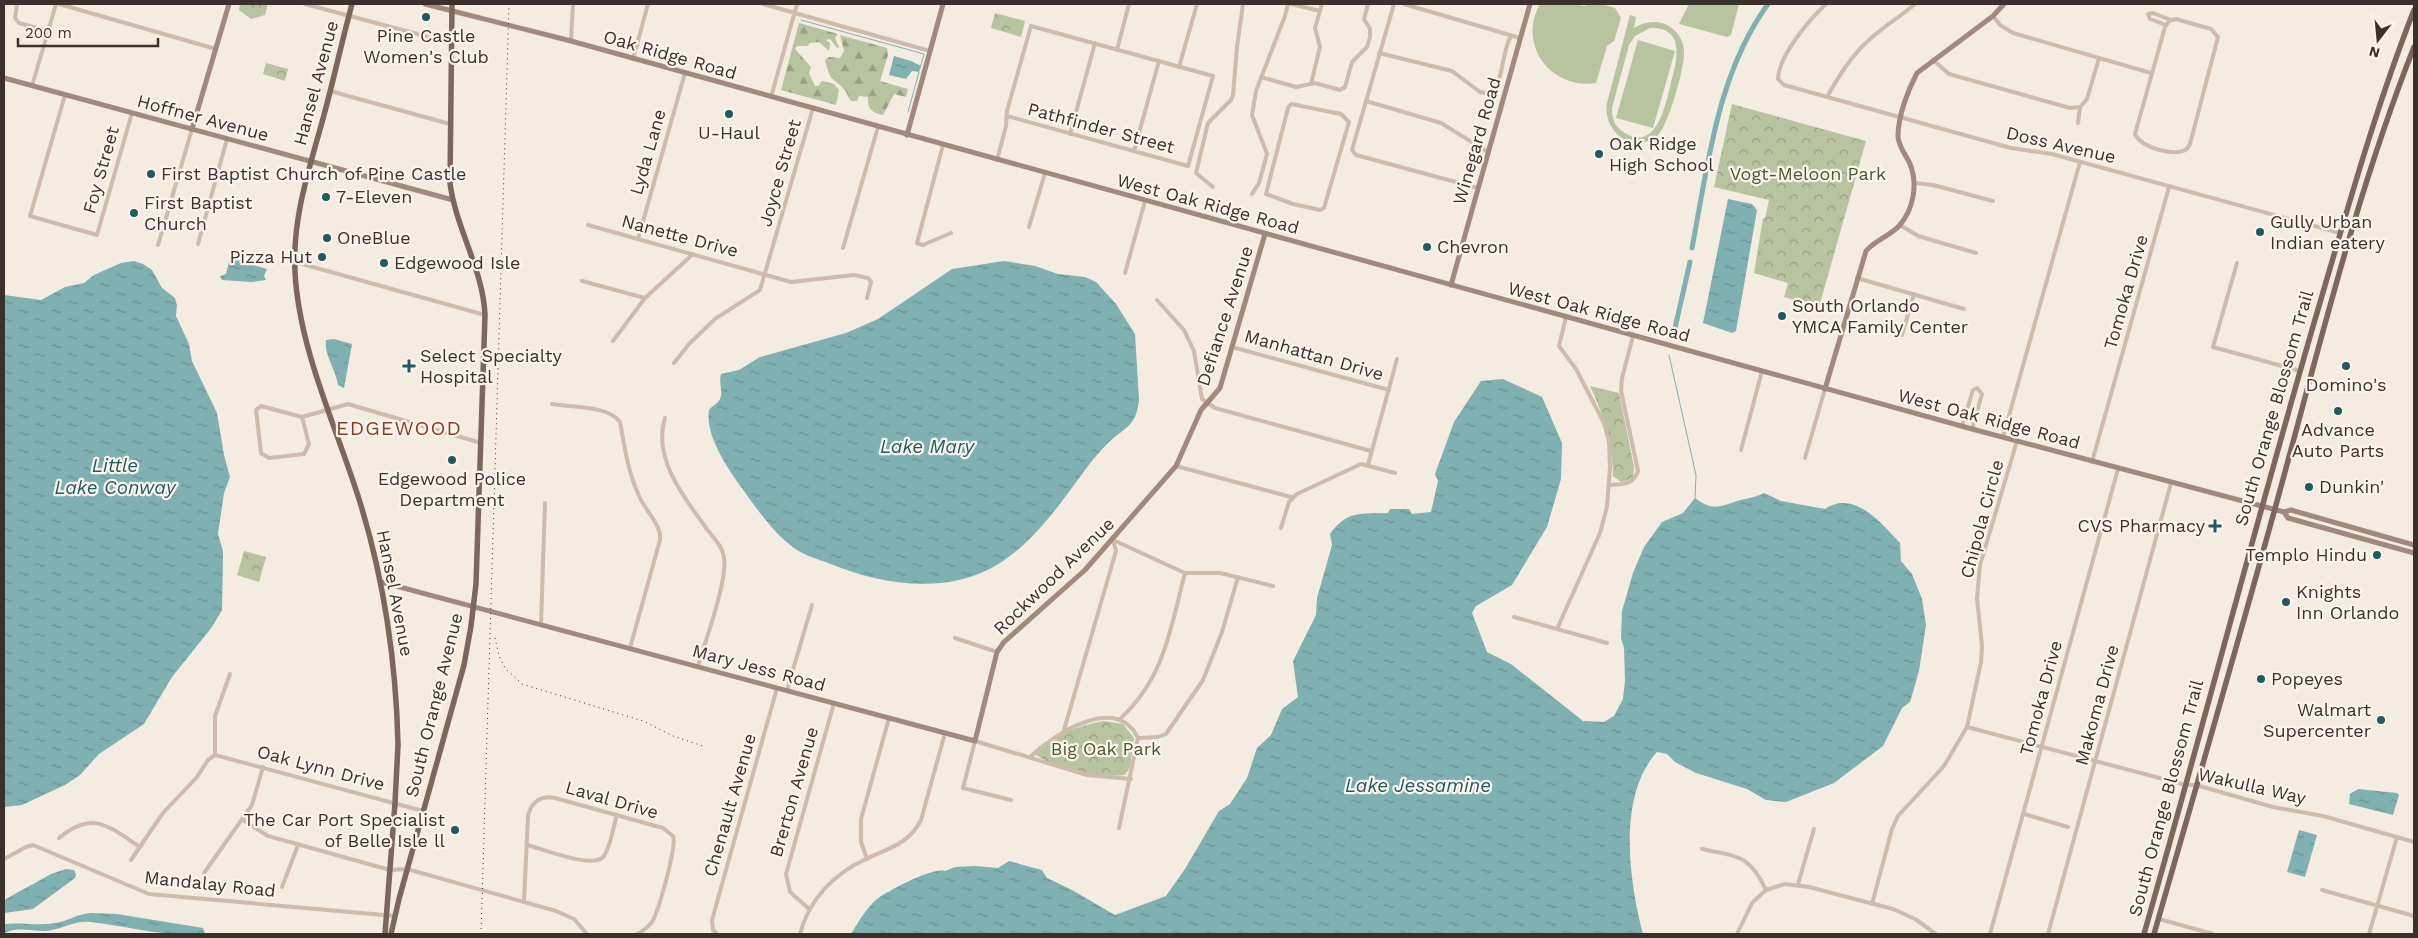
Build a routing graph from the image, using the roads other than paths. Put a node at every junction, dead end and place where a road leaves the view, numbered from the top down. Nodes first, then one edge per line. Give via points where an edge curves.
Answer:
1 (17, 4) edge
2 (58, 4) edge
3 (229, 4) edge
4 (305, 4) edge
5 (352, 4) edge
6 (425, 4) edge
7 (452, 4) edge
8 (573, 4) edge
9 (648, 4) edge
10 (763, 4) edge
11 (797, 4) edge
12 (943, 4) edge
13 (1129, 4) edge
14 (1197, 4) edge
15 (1243, 4) edge
16 (1289, 4) edge
17 (1322, 4) edge
18 (1368, 4) edge
19 (1394, 4) edge
20 (1404, 4) edge
21 (1530, 4) edge
22 (1826, 4) edge
23 (1915, 4) edge
24 (2004, 4) edge
25 (2414, 10) edge
26 (452, 11) junction
27 (1320, 11) junction
28 (795, 13) junction
29 (349, 15) junction
30 (1993, 16) junction
31 (2171, 20) junction
32 (2166, 24) junction
33 (48, 31) junction
34 (1511, 36) junction
35 (1520, 38) junction
36 (571, 41) junction
37 (451, 43) junction
38 (1095, 43) junction
39 (2414, 47) edge
40 (216, 48) junction
41 (1117, 50) junction
42 (930, 51) junction
43 (1379, 53) junction
44 (2098, 58) junction
45 (633, 59) junction
46 (1933, 60) junction
47 (1159, 61) junction
48 (1179, 67) junction
49 (685, 73) junction
50 (2152, 73) junction
51 (1261, 77) junction
52 (4, 78) edge
53 (1311, 84) junction
54 (32, 86) junction
55 (330, 91) junction
56 (64, 95) junction
57 (771, 97) junction
58 (1828, 97) junction
59 (1366, 101) junction
60 (2080, 107) junction
61 (812, 108) junction
62 (1322, 109) joint
63 (132, 113) junction
64 (1007, 116) junction
65 (1902, 117) junction
66 (2078, 123) dead end
67 (450, 124) junction
68 (878, 127) junction
69 (192, 130) junction
70 (1070, 134) junction
71 (907, 135) junction
72 (226, 139) junction
73 (944, 145) junction
74 (2367, 145) junction
75 (1134, 151) junction
76 (1488, 152) junction
77 (2373, 159) junction
78 (997, 160) junction
79 (311, 161) junction
80 (2080, 162) junction
81 (1045, 173) junction
82 (1915, 183) junction
83 (1213, 186) dead end
84 (2170, 187) junction
85 (1478, 188) junction
86 (1252, 194) dead end
87 (453, 200) junction
88 (1145, 201) junction
89 (1993, 201) dead end
90 (588, 225) dead end
91 (1900, 225) junction
92 (1029, 227) dead end
93 (951, 233) dead end
94 (2340, 233) junction
95 (1265, 234) junction
96 (638, 239) junction
97 (158, 244) dead end
98 (198, 244) dead end
99 (2346, 244) junction
100 (843, 248) dead end
101 (1976, 253) dead end
102 (693, 254) junction
103 (294, 262) junction
104 (2237, 263) dead end
105 (1125, 273) dead end
106 (766, 274) junction
107 (1857, 278) junction
108 (582, 281) dead end
109 (1451, 286) junction
110 (1914, 294) junction
111 (645, 298) junction
112 (867, 298) dead end
113 (1157, 300) dead end
114 (1964, 308) dead end
115 (485, 315) junction
116 (1566, 317) junction
117 (1902, 335) dead end
118 (1633, 336) junction
119 (613, 341) dead end
120 (1232, 347) junction
121 (1397, 359) dead end
122 (674, 363) dead end
123 (1762, 371) junction
124 (2300, 371) junction
125 (1825, 388) junction
126 (1389, 390) junction
127 (552, 404) dead end
128 (1207, 404) junction
129 (329, 409) junction
130 (302, 417) junction
131 (665, 418) dead end
132 (1962, 426) junction
133 (1972, 429) junction
134 (2003, 437) junction
135 (2017, 441) junction
136 (482, 442) junction
137 (1741, 450) dead end
138 (1371, 451) junction
139 (1805, 458) dead end
140 (2092, 462) junction
141 (1368, 464) junction
142 (1176, 466) junction
143 (2118, 469) junction
144 (1394, 473) dead end
145 (2171, 482) junction
146 (1609, 485) junction
147 (1291, 497) junction
148 (546, 503) dead end
149 (2261, 506) junction
150 (2275, 509) junction
151 (2284, 512) junction
152 (1281, 528) dead end
153 (1112, 540) junction
154 (2414, 545) edge
155 (2414, 551) edge
156 (1185, 573) junction
157 (1238, 577) junction
158 (381, 582) junction
159 (1273, 586) dead end
160 (812, 605) dead end
161 (474, 608) junction
162 (1514, 617) dead end
163 (540, 624) junction
164 (1557, 629) junction
165 (955, 638) dead end
166 (1607, 643) dead end
167 (630, 648) junction
168 (997, 652) junction
169 (698, 666) junction
170 (230, 674) dead end
171 (777, 688) junction
172 (787, 690) junction
173 (834, 703) junction
174 (889, 718) junction
175 (1120, 719) junction
176 (1967, 727) junction
177 (1064, 730) junction
178 (946, 733) junction
179 (1138, 738) junction
180 (975, 741) junction
181 (2042, 747) junction
182 (214, 756) junction
183 (1030, 757) junction
184 (2096, 762) junction
185 (264, 767) junction
186 (1131, 778) junction
187 (2186, 785) junction
188 (2196, 785) junction
189 (1011, 800) dead end
190 (396, 803) junction
191 (424, 811) junction
192 (2024, 814) junction
193 (617, 815) junction
194 (243, 820) junction
195 (2068, 827) dead end
196 (1118, 828) dead end
197 (1814, 829) dead end
198 (2397, 837) junction
199 (59, 838) dead end
200 (2414, 842) edge
201 (298, 845) junction
202 (527, 845) junction
203 (140, 847) junction
204 (1702, 848) dead end
205 (867, 859) junction
206 (4, 860) edge
207 (131, 860) dead end
208 (407, 869) junction
209 (390, 870) junction
210 (204, 873) dead end
211 (1798, 884) junction
212 (282, 887) dead end
213 (1766, 890) junction
214 (2322, 890) dead end
215 (524, 901) junction
216 (1872, 904) junction
217 (2378, 906) junction
218 (809, 909) junction
219 (385, 915) junction
220 (396, 916) junction
221 (2414, 916) edge
222 (2158, 919) junction
223 (2148, 922) junction
224 (715, 932) edge
225 (385, 934) edge
226 (391, 934) edge
227 (587, 934) edge
228 (637, 934) edge
229 (800, 934) edge
230 (1737, 934) edge
231 (1936, 934) edge
232 (1990, 934) edge
233 (2048, 934) edge
234 (2144, 934) edge
235 (2154, 934) edge
236 (2213, 934) edge
237 (2369, 934) edge

1 - 33 street via 14,18 19,23
2 - 33 street
2 - 40 street
3 - 40 street
4 - 29 street
5 - 29 main road, Hansel Avenue
6 - 26 street, Oak Ridge Road
7 - 26 main road, South Orange Avenue
8 - 36 street
9 - 45 street
10 - 28 street
11 - 28 street
12 - 42 street
13 - 41 street
14 - 48 street
15 - 83 street via 1233,95 1208,123 1196,173
16 - 27 street
16 - 51 street
17 - 27 street
18 - 53 street via 1364,19 1370,29 1370,38 1367,47 1352,62 1345,87 1340,90
19 - 43 street
20 - 34 street
21 - 35 street, Winegard Road
22 - 58 street, Doss Avenue via 1794,42 1779,70 1778,79 1784,85
23 - 58 street via 1856,53 1842,70
24 - 30 street
25 - 74 main road, South Orange Blossom Trail
26 - 36 street, Oak Ridge Road
26 - 37 main road, South Orange Avenue
27 - 53 street via 1315,28 1320,47
28 - 42 street
28 - 57 street
29 - 37 street
29 - 55 main road, Hansel Avenue
30 - 44 street via 2013,33
30 - 46 street
31 - 32 street
31 - 32 street via 2148,14 2150,19
31 - 50 street via 2211,29 2218,37 2187,149 2175,153 2143,144 2135,134
32 - 50 street
33 - 54 street
34 - 35 street
34 - 43 street via 1497,88 1490,94 1480,92 1452,71
35 - 76 street, Winegard Road
36 - 45 street, Oak Ridge Road
37 - 67 main road, South Orange Avenue
38 - 41 street
38 - 64 street via 1031,26
38 - 70 street
39 - 77 main road, South Orange Blossom Trail
40 - 69 street
41 - 47 street
42 - 71 street
43 - 59 street
44 - 50 street
44 - 60 street via 2087,99
45 - 49 street, Oak Ridge Road
46 - 60 street via 1949,74 2070,108
46 - 65 street via 1917,73
47 - 48 street
47 - 75 street
48 - 75 street, Pathfinder Street via 1213,76 1188,166
49 - 57 street, Oak Ridge Road
49 - 96 street, Lyda Lane
51 - 53 street via 1296,88
51 - 86 street via 1252,115 1267,154 1259,183
52 - 54 street, Hoffner Avenue
54 - 56 street, Hoffner Avenue
55 - 67 street
55 - 79 main road, Hansel Avenue
56 - 63 street, Hoffner Avenue
56 - 63 street, Foy Street via 30,216 97,235
57 - 61 street, Oak Ridge Road
58 - 65 street, Doss Avenue
59 - 76 street via 1441,123
59 - 85 street via 1352,150 1356,155
60 - 66 street
61 - 68 street, Oak Ridge Road
61 - 106 street, Joyce Street
62 - 62 street via 1294,104 1288,108 1265,191 1268,196 1317,210 1324,208 1350,122 1342,114
63 - 69 street, Hoffner Avenue
64 - 70 street, Pathfinder Street
64 - 78 street
65 - 80 street, Doss Avenue via 2011,148
65 - 82 street via 1898,136
67 - 87 main road, South Orange Avenue
68 - 71 street, Oak Ridge Road
68 - 100 street
69 - 72 street, Hoffner Avenue
69 - 97 street
70 - 75 street, Pathfinder Street
71 - 73 street, West Oak Ridge Road
72 - 79 street, Hoffner Avenue
72 - 98 street
73 - 78 street, West Oak Ridge Road
73 - 93 street via 917,243 923,245
74 - 77 main road
74 - 94 main road, South Orange Blossom Trail
76 - 85 street, Winegard Road
77 - 99 main road, South Orange Blossom Trail
78 - 81 street, West Oak Ridge Road
79 - 87 street, Hoffner Avenue
79 - 103 main road, Hansel Avenue via 298,213
80 - 84 street, Doss Avenue
80 - 134 street, Chipola Circle
81 - 88 street, West Oak Ridge Road
81 - 92 street
82 - 89 street
82 - 91 street via 1909,208
84 - 94 street, Doss Avenue
84 - 140 street, Tomoka Drive
85 - 109 street, Winegard Road
87 - 115 main road, South Orange Avenue via 480,279
88 - 95 street, West Oak Ridge Road
88 - 105 street
90 - 96 street, Nanette Drive
91 - 101 street via 1918,236
91 - 107 street via 1866,250
94 - 99 main road
94 - 124 main road, South Orange Blossom Trail
95 - 109 street, West Oak Ridge Road
95 - 120 street, Defiance Avenue
96 - 102 street, Nanette Drive
99 - 150 main road, South Orange Blossom Trail
102 - 106 street, Nanette Drive
102 - 111 street
103 - 115 street
103 - 129 main road, Hansel Avenue via 302,325
104 - 124 street via 2214,347
106 - 112 street, Nanette Drive via 791,282 863,276 871,282
106 - 122 street, Joyce Street via 760,290 715,319 688,344
107 - 110 street
107 - 125 street
108 - 111 street
109 - 116 street, West Oak Ridge Road
110 - 114 street
110 - 117 street
111 - 119 street
113 - 128 street via 1175,318 1194,351 1202,399
115 - 136 main road, South Orange Avenue
116 - 118 street, West Oak Ridge Road
116 - 146 street via 1559,346 1576,368 1604,422 1609,442
118 - 123 street, West Oak Ridge Road
118 - 146 street via 1621,391 1638,471 1630,483
120 - 126 street, Manhattan Drive
120 - 128 street, Defiance Avenue via 1220,388
121 - 126 street
123 - 125 street, West Oak Ridge Road
123 - 137 street
124 - 149 main road, South Orange Blossom Trail
125 - 132 street, West Oak Ridge Road
125 - 139 street
126 - 138 street
127 - 167 street via 604,411 617,418 629,471 647,512 659,529 660,540
128 - 138 street
128 - 142 street, Rockwood Avenue via 1196,419
129 - 130 street
129 - 136 street via 348,404
129 - 158 main road, Hansel Avenue via 364,514
130 - 130 street via 261,406 256,410 261,453 269,458 304,454 309,444
131 - 169 street via 662,439 670,470 684,498 717,542 724,557 723,579
132 - 133 street, West Oak Ridge Road
132 - 133 street via 1972,390 1977,388 1982,394
133 - 134 street, West Oak Ridge Road
134 - 135 street, West Oak Ridge Road
135 - 140 street, West Oak Ridge Road
135 - 176 street, Chipola Circle via 1980,565 1977,598 1981,662
136 - 161 main road, South Orange Avenue
138 - 141 street
140 - 143 street, West Oak Ridge Road
141 - 144 street
141 - 147 street via 1361,464
142 - 147 street
142 - 153 street, Rockwood Avenue
143 - 145 street, West Oak Ridge Road
143 - 181 street, Tomoka Drive
145 - 149 street, West Oak Ridge Road
145 - 184 street, Makoma Drive
146 - 164 street via 1600,533
147 - 152 street
148 - 163 street
149 - 150 street, West Oak Ridge Road
149 - 187 main road, South Orange Blossom Trail
150 - 151 street, West Oak Ridge Road
150 - 188 main road, South Orange Blossom Trail
151 - 154 street, West Oak Ridge Road via 2291,510
151 - 155 street, West Oak Ridge Road via 2288,518
153 - 156 street
153 - 168 street, Rockwood Avenue via 1085,570 1011,634
153 - 177 street via 1116,551
156 - 157 street via 1220,573
156 - 175 street via 1162,660 1137,703
157 - 159 street
157 - 179 street via 1222,632 1203,680 1166,734
158 - 161 street, Mary Jess Road
158 - 190 main road, Hansel Avenue via 393,658 398,744
160 - 172 street
161 - 163 street, Mary Jess Road
161 - 191 main road, South Orange Avenue via 464,664
162 - 164 street
163 - 167 street, Mary Jess Road
164 - 166 street
165 - 168 street
167 - 169 street, Mary Jess Road
168 - 180 street, Rockwood Avenue
169 - 171 street, Mary Jess Road
170 - 182 street via 215,716
171 - 172 street, Mary Jess Road
171 - 224 street, Chenault Avenue via 712,920
172 - 173 street, Mary Jess Road
173 - 174 street, Mary Jess Road
173 - 218 street, Brerton Avenue via 786,874 790,892
174 - 178 street, Mary Jess Road
174 - 205 street via 861,819 861,842
175 - 177 street via 1094,720
175 - 179 street via 1133,728
176 - 181 street, Wakulla Way
176 - 216 street, Chipola Circle via 1944,766 1898,816
177 - 183 street
178 - 180 street, Mary Jess Road
178 - 205 street via 916,831 900,845
179 - 186 street
180 - 183 street, Mary Jess Road
180 - 189 street, Rockwood Avenue via 963,788
181 - 184 street, Wakulla Way
181 - 192 street, Tomoka Drive
182 - 185 street, Oak Lynn Drive
182 - 203 street via 163,813
183 - 186 street, Mary Jess Road via 1087,775
184 - 187 street, Wakulla Way
184 - 233 street, Makoma Drive
185 - 190 street, Oak Lynn Drive
185 - 194 street via 252,805
186 - 196 street
187 - 188 street, Wakulla Way
187 - 223 main road, South Orange Blossom Trail
188 - 198 street, Wakulla Way
188 - 222 main road, South Orange Blossom Trail
190 - 191 street, Oak Lynn Drive
190 - 209 main road, Hansel Avenue
191 - 208 main road, South Orange Avenue
192 - 195 street
192 - 232 street, Tomoka Drive
193 - 202 street via 605,854 599,861 587,862
193 - 202 street, Laval Drive via 544,797 530,810
193 - 228 street, Laval Drive via 663,828 674,840 655,914 648,927
194 - 201 street via 268,836
194 - 210 street
197 - 211 street
198 - 200 street, Wakulla Way
198 - 217 street
199 - 203 street via 79,824 95,822 112,828
201 - 209 street
201 - 212 street
202 - 215 street, Laval Drive
203 - 207 street
204 - 213 street via 1747,862 1756,869
205 - 218 street via 837,875
206 - 219 street, Mandalay Road via 33,845 149,894
208 - 209 street
208 - 215 street
208 - 220 main road, South Orange Avenue
209 - 219 main road, Hansel Avenue
211 - 213 street via 1780,884
211 - 216 street
213 - 230 street via 1750,905
214 - 217 street
215 - 227 street via 566,914
216 - 231 street via 1915,919
217 - 221 street
217 - 237 street
218 - 229 street
219 - 220 street, Mandalay Road
219 - 225 main road, Hansel Avenue
220 - 226 main road, South Orange Avenue
222 - 235 main road, South Orange Blossom Trail
222 - 236 street
223 - 234 main road, South Orange Blossom Trail
223 - 235 main road via 2152,924

